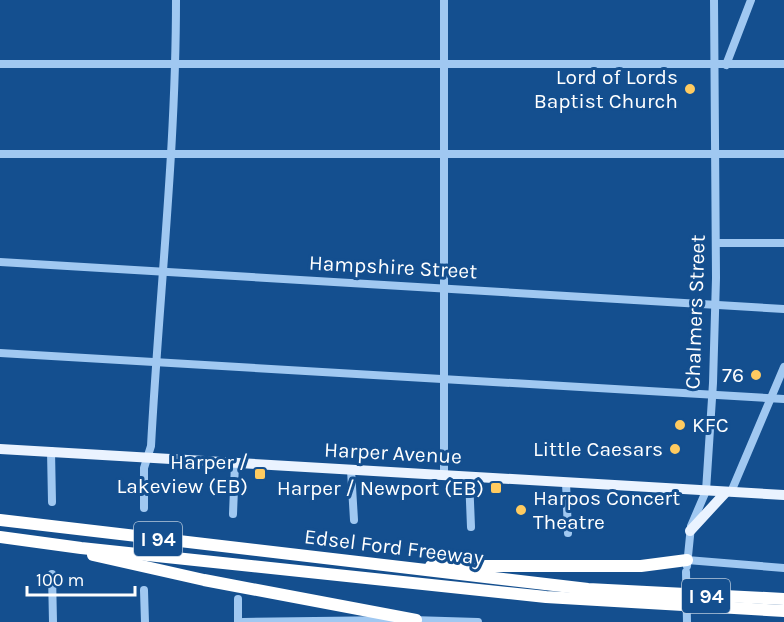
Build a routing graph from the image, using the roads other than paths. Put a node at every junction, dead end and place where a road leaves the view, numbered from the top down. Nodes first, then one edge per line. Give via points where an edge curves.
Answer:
1 (176, 0) edge
2 (444, 0) edge
3 (714, 0) edge
4 (751, 0) edge
5 (0, 64) edge
6 (784, 64) edge
7 (176, 65) junction
8 (445, 65) junction
9 (716, 65) junction
10 (726, 65) junction
11 (0, 154) edge
12 (784, 154) edge
13 (170, 155) junction
14 (445, 155) junction
15 (715, 155) junction
16 (716, 243) junction
17 (784, 243) edge
18 (0, 262) edge
19 (164, 272) junction
20 (445, 288) junction
21 (715, 304) junction
22 (784, 309) edge
23 (0, 352) edge
24 (157, 362) junction
25 (784, 367) edge
26 (445, 379) junction
27 (711, 394) junction
28 (771, 398) junction
29 (784, 399) edge
30 (0, 449) edge
31 (51, 451) junction
32 (147, 457) junction
33 (235, 463) junction
34 (351, 470) junction
35 (444, 475) junction
36 (470, 477) junction
37 (566, 482) junction
38 (706, 491) junction
39 (728, 492) junction
40 (784, 495) edge
41 (52, 502) dead end
42 (144, 508) dead end
43 (233, 514) dead end
44 (0, 520) edge
45 (354, 520) dead end
46 (471, 527) dead end
47 (690, 531) junction
48 (568, 533) dead end
49 (0, 537) edge
50 (48, 544) junction
51 (687, 566) junction
52 (784, 568) edge
53 (407, 569) junction
54 (52, 574) dead end
55 (144, 590) dead end
56 (238, 599) dead end
57 (784, 599) edge
58 (784, 611) edge
59 (417, 620) junction
60 (355, 621) edge
61 (53, 622) edge
62 (145, 622) edge
63 (238, 622) edge
64 (243, 622) edge
65 (472, 622) edge
66 (478, 622) edge
67 (687, 622) edge

1 - 7 street
2 - 8 street
3 - 9 street, Chalmers Street
4 - 10 street
5 - 7 street
6 - 10 street
7 - 8 street
7 - 13 street
8 - 9 street
8 - 14 street
9 - 10 street
9 - 15 street, Chalmers Street
11 - 13 street
12 - 15 street
13 - 14 street
13 - 19 street
14 - 15 street
14 - 20 street
15 - 16 street, Chalmers Street
16 - 17 street
16 - 21 street, Chalmers Street
18 - 19 street, Hampshire Street
19 - 20 street, Hampshire Street
19 - 24 street
20 - 21 street, Hampshire Street
20 - 26 street
21 - 22 street, Hampshire Street
21 - 27 street, Chalmers Street
23 - 24 street
24 - 26 street
24 - 32 street
25 - 28 street
26 - 27 street
26 - 35 street
27 - 28 street
27 - 38 street, Chalmers Street
28 - 29 street
28 - 39 street
30 - 31 main road, Harper Avenue
31 - 32 main road, Harper Avenue
31 - 41 street
32 - 33 main road, Harper Avenue
32 - 42 street
33 - 34 main road, Harper Avenue
33 - 43 street
34 - 35 main road, Harper Avenue
34 - 45 street
35 - 36 main road, Harper Avenue
36 - 37 main road, Harper Avenue
36 - 46 street
37 - 38 main road, Harper Avenue
37 - 48 street
38 - 39 main road, Harper Avenue
38 - 47 street, Chalmers Street
39 - 40 main road, Harper Avenue
39 - 47 main road
44 - 53 highway, Edsel Ford Freeway / I 94
47 - 51 street, Chalmers Street
49 - 50 highway, Edsel Ford Freeway / I 94
50 - 58 highway, Edsel Ford Freeway / I 94 via 546,597
50 - 59 highway via 204,580
51 - 52 street
51 - 53 highway via 447,564
51 - 67 street, Chalmers Street, bridge
53 - 57 highway, Edsel Ford Freeway / I 94 via 627,592
54 - 61 street
55 - 62 street
56 - 63 street
59 - 60 street
59 - 65 street
60 - 64 street
65 - 66 street

